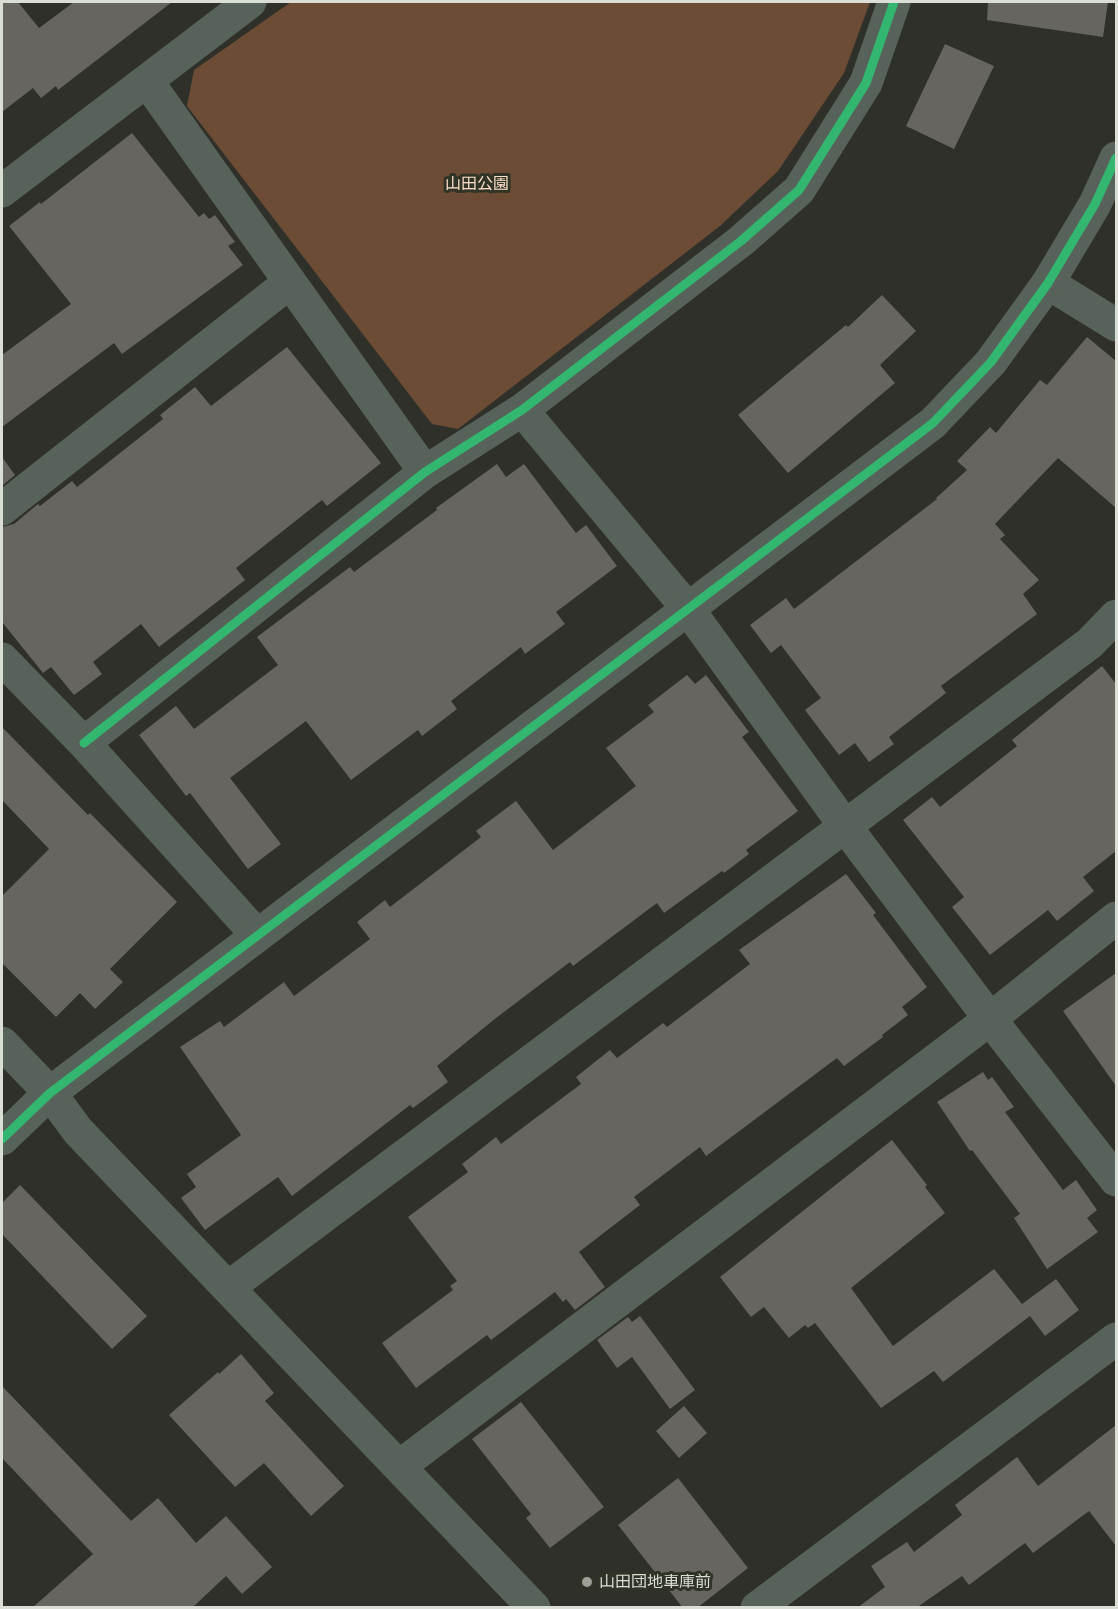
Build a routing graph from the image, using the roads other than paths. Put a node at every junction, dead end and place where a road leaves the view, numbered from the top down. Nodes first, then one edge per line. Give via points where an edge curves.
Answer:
1 (250, 2) edge
2 (894, 2) edge
3 (147, 81) junction
4 (1116, 158) edge
5 (2, 191) edge
6 (290, 282) junction
7 (1048, 283) junction
8 (1116, 325) edge
9 (522, 410) junction
10 (426, 472) junction
11 (2, 509) edge
12 (688, 609) junction
13 (1116, 616) edge
14 (2, 659) edge
15 (84, 743) junction
16 (845, 826) junction
17 (1116, 918) edge
18 (257, 935) junction
19 (990, 1019) junction
20 (2, 1043) edge
21 (50, 1093) junction
22 (2, 1139) edge
23 (1116, 1180) edge
24 (229, 1287) junction
25 (1116, 1339) edge
26 (400, 1466) junction
27 (534, 1608) edge
28 (757, 1608) edge

1 - 3 street
2 - 9 street via 866,83 799,190 741,241
3 - 5 street
3 - 6 street
4 - 7 street via 1095,204
6 - 10 street
6 - 11 street
7 - 8 street
7 - 12 street via 991,362 933,423
9 - 10 street
9 - 12 street
10 - 15 street
12 - 16 street
12 - 18 street
13 - 16 street via 1090,643
14 - 15 street
15 - 18 street
16 - 19 street
16 - 24 street
17 - 19 street
18 - 21 street
19 - 23 street
19 - 26 street
20 - 21 street
21 - 22 street
21 - 24 street via 78,1131
24 - 26 street
25 - 28 street
26 - 27 street

